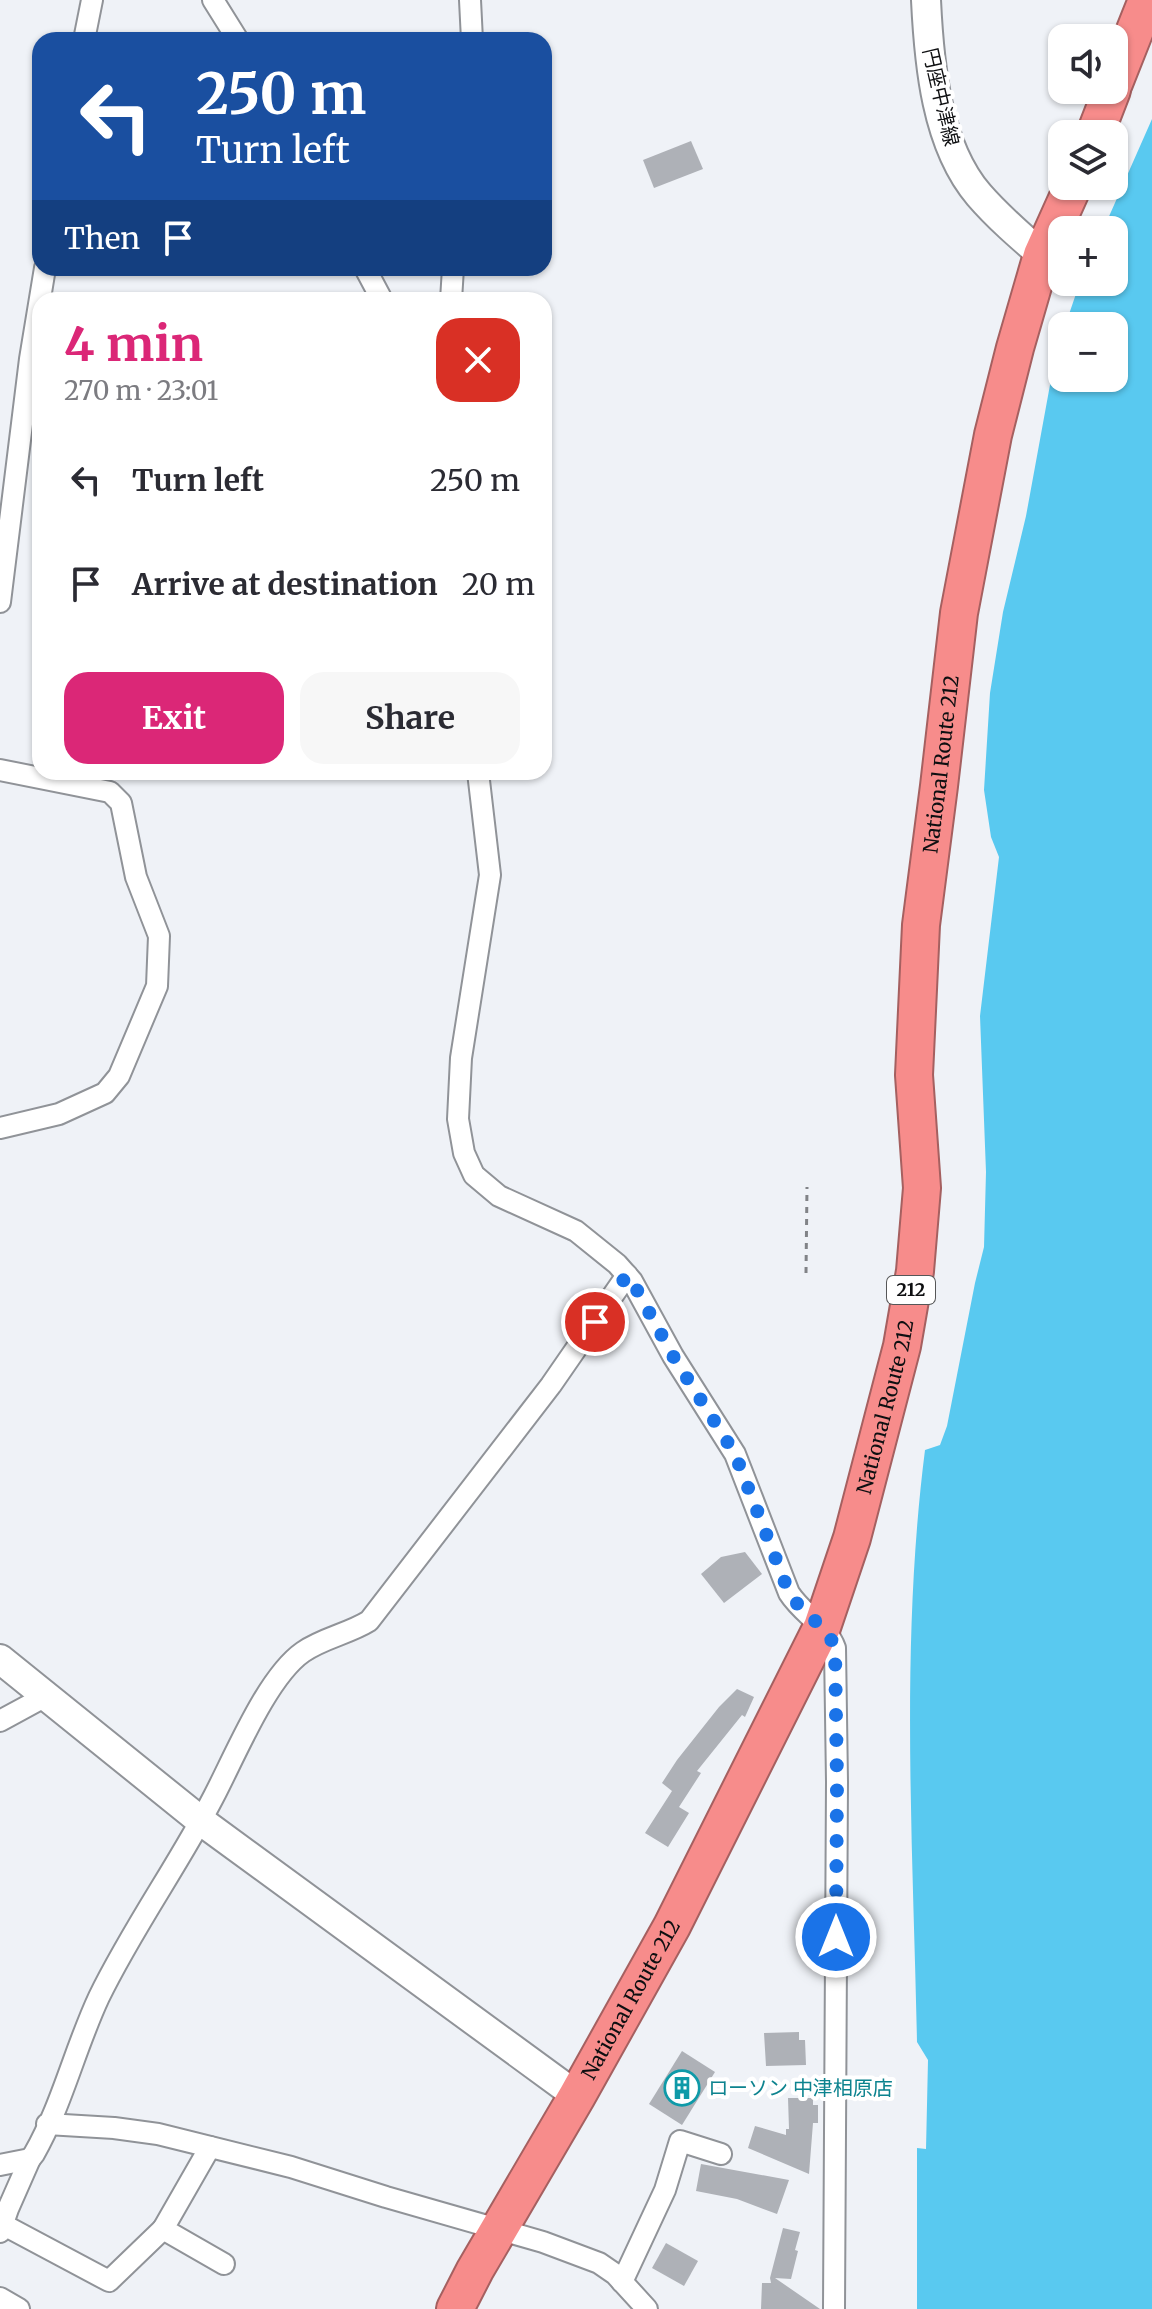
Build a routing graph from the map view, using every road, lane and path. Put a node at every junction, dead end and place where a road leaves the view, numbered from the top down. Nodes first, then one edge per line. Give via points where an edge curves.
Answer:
1 (92, 0) edge
2 (213, 0) edge
3 (470, 0) edge
4 (926, 0) edge
5 (1147, 0) edge
6 (86, 32) edge
7 (233, 32) edge
8 (472, 32) edge
9 (1128, 48) edge
10 (1067, 200) edge
11 (1042, 255) junction
12 (32, 347) edge
13 (0, 602) edge
14 (0, 770) edge
15 (32, 776) edge
16 (50, 780) edge
17 (479, 780) edge
18 (0, 1128) edge
19 (807, 1187) dead end
20 (806, 1273) dead end
21 (627, 1275) junction
22 (822, 1627) junction
23 (0, 1659) edge
24 (46, 1696) junction
25 (0, 1721) edge
26 (201, 1821) junction
27 (577, 2096) junction
28 (47, 2124) junction
29 (210, 2147) junction
30 (721, 2154) dead end
31 (30, 2159) junction
32 (0, 2165) edge
33 (1, 2228) edge
34 (163, 2229) junction
35 (499, 2230) junction
36 (224, 2264) dead end
37 (622, 2282) junction
38 (0, 2298) edge
39 (19, 2309) edge
40 (455, 2309) edge
41 (647, 2309) edge
42 (834, 2309) edge

1 - 6 street
2 - 7 street
3 - 8 street
4 - 11 street, 円座中津線 via 929,52 953,152 977,193
5 - 9 highway
10 - 11 highway, National Route 212 / 212
11 - 22 highway, National Route 212 / 212 via 993,435 959,613 921,925 914,1075 922,1188 915,1271 867,1483
12 - 13 street
14 - 15 street
16 - 18 street via 110,792 121,803 136,877 159,936 157,986 119,1076 105,1093 59,1114
17 - 21 street via 490,875 461,1058 458,1119 464,1153 474,1175 499,1196 576,1231
19 - 20 path
21 - 22 street via 735,1454 789,1593
21 - 26 street via 551,1385 369,1621 302,1652 272,1687
22 - 27 highway, National Route 212 / 212 via 672,1926
22 - 42 street via 835,1648
23 - 24 street
24 - 25 street
24 - 26 street
26 - 27 street
26 - 28 street via 99,1998
27 - 35 highway, National Route 212 / 212
28 - 29 street via 144,2132
28 - 31 street
29 - 34 street
29 - 35 street
30 - 37 street via 680,2141 665,2190
31 - 32 street
31 - 33 street
33 - 34 street via 109,2281
34 - 36 street
35 - 37 street via 578,2254
35 - 40 highway, National Route 212 / 212
37 - 41 street
38 - 39 street

